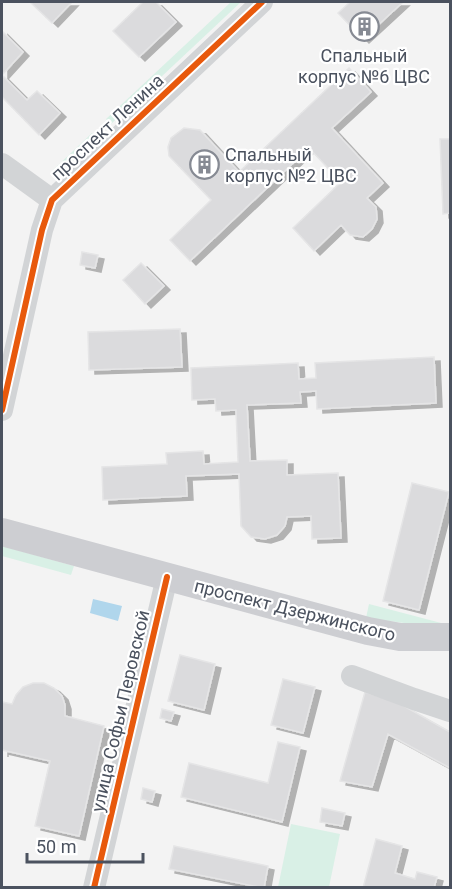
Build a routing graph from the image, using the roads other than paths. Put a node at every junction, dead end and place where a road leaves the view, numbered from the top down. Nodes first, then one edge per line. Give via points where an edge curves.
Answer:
1 (262, 2) edge
2 (2, 164) edge
3 (52, 200) junction
4 (2, 410) edge
5 (2, 532) edge
6 (167, 577) junction
7 (450, 638) edge
8 (352, 676) dead end
9 (450, 710) edge
10 (94, 888) edge

1 - 3 street, проспект Ленина
2 - 3 street
3 - 4 street, проспект Ленина
5 - 6 main road, проспект Дзержинского
6 - 7 main road, проспект Дзержинского via 368,632
6 - 10 street, улица Софьи Перовской
8 - 9 street

